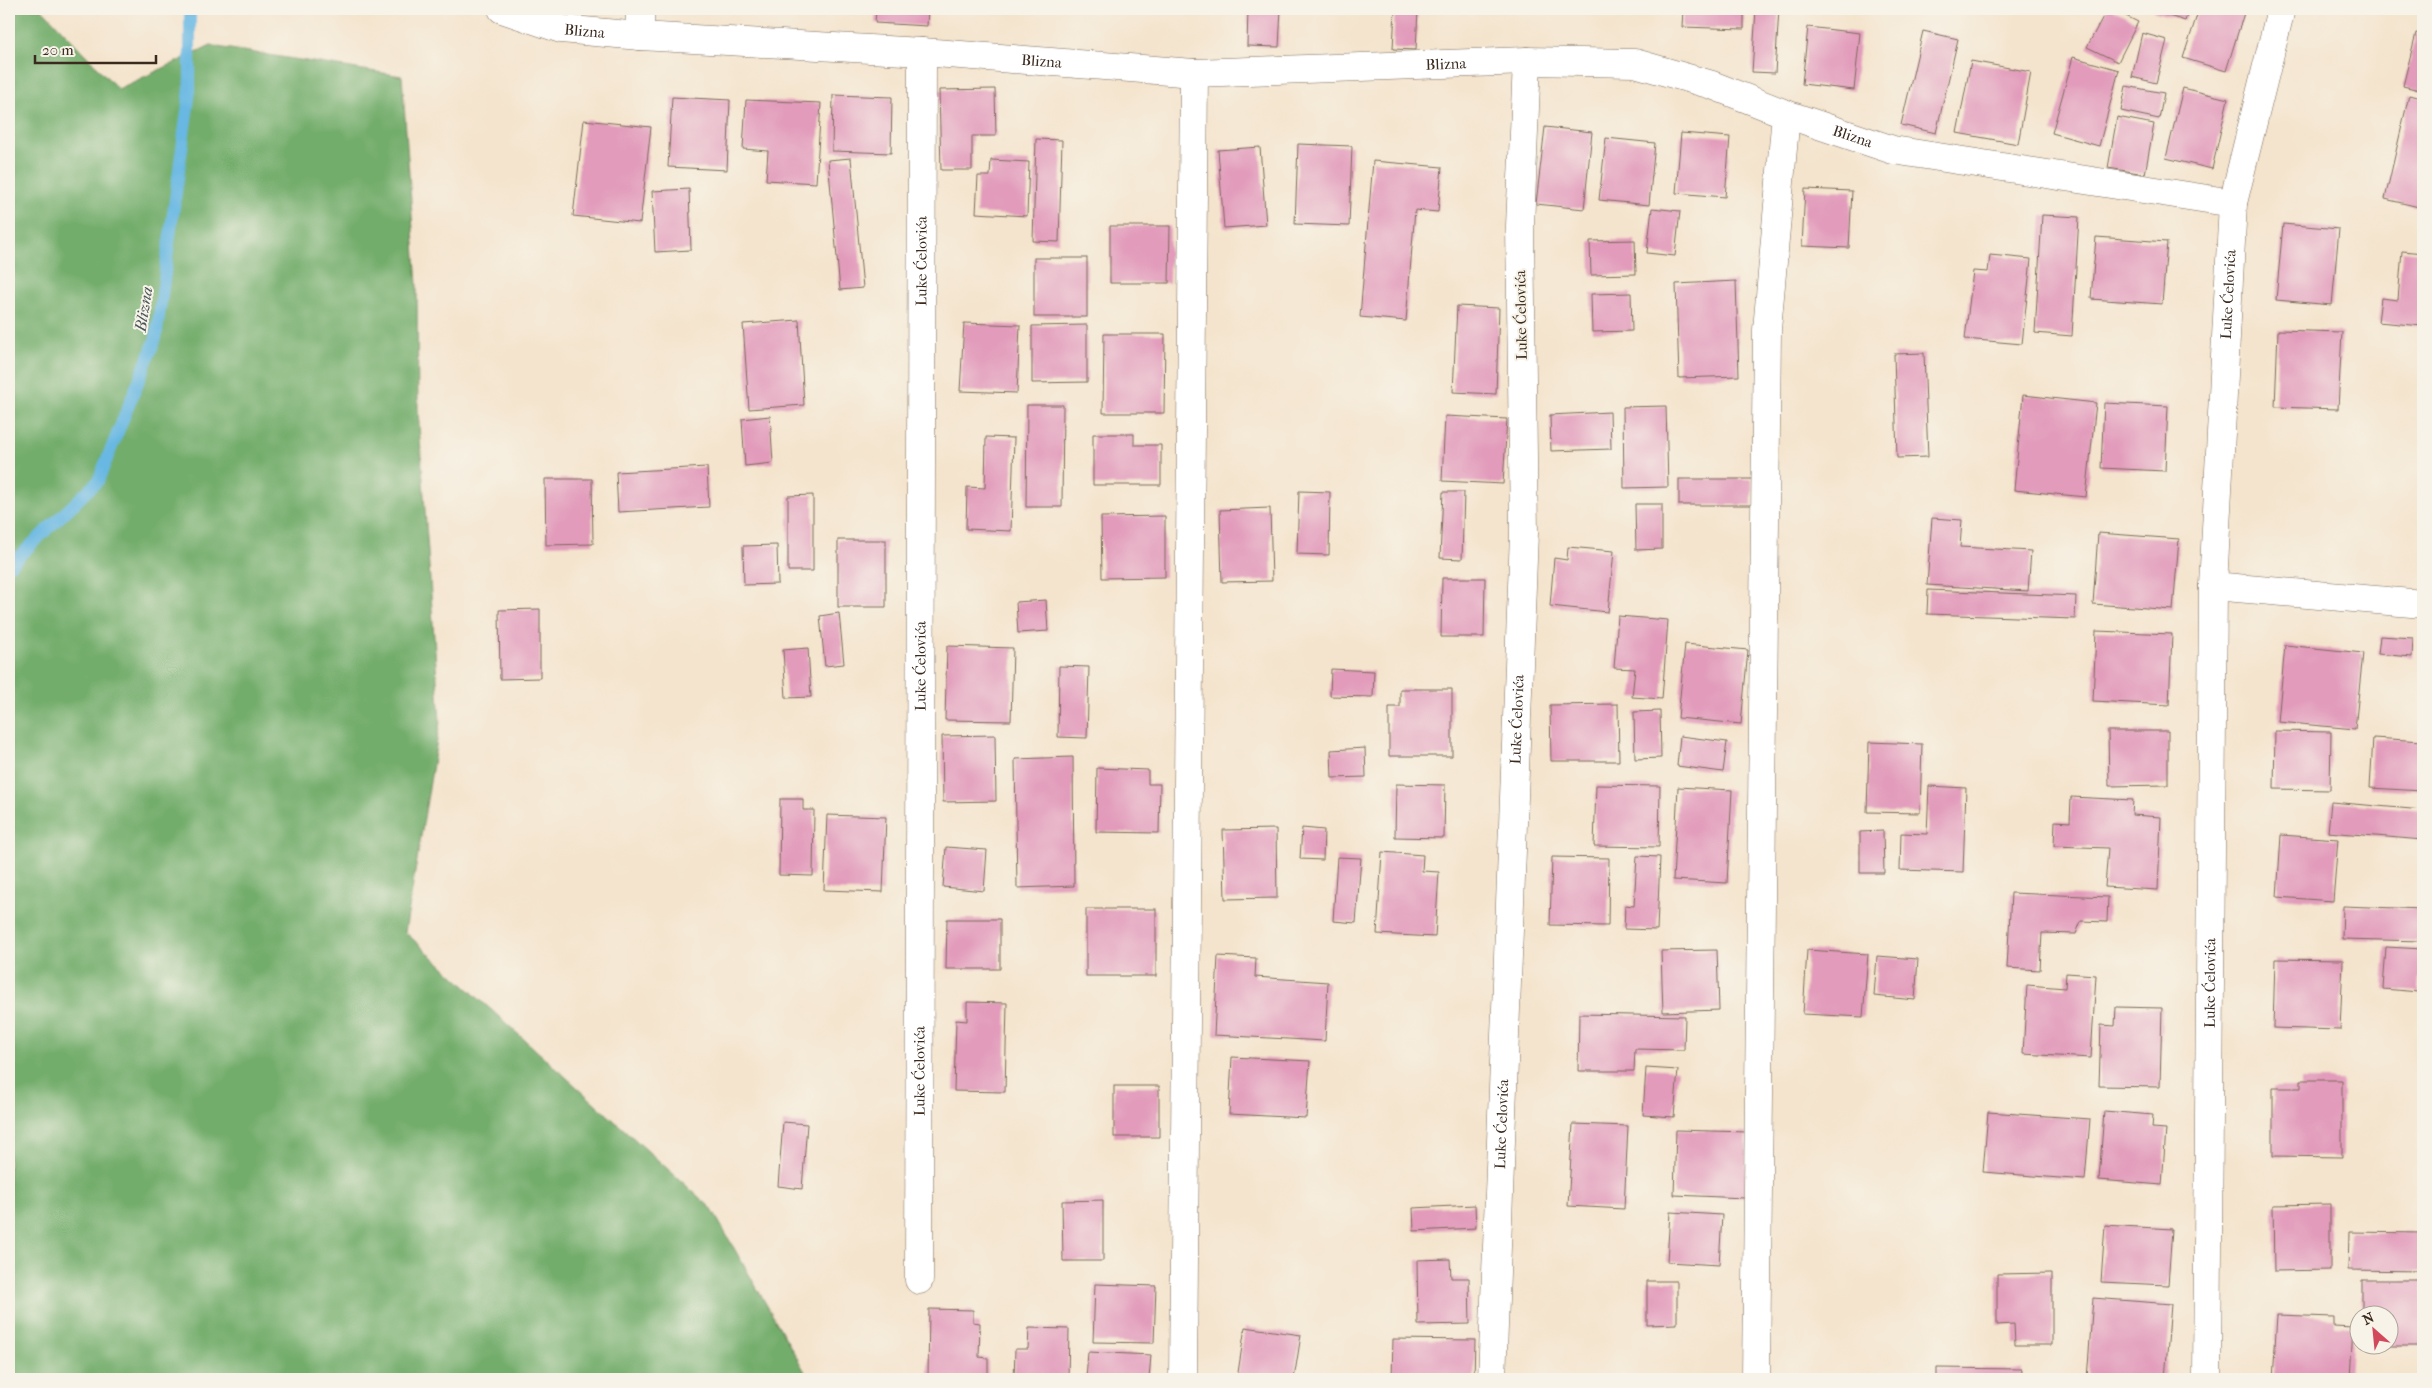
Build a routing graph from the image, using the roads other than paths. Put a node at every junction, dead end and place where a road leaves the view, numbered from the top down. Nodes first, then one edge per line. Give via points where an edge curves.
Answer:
1 (502, 9) edge
2 (640, 9) edge
3 (2281, 9) edge
4 (640, 36) junction
5 (922, 52) junction
6 (1528, 61) junction
7 (1194, 72) junction
8 (1786, 114) junction
9 (2233, 203) junction
10 (2213, 586) junction
11 (2423, 604) edge
12 (918, 1280) dead end
13 (1183, 1379) edge
14 (1492, 1379) edge
15 (1756, 1379) edge
16 (2207, 1379) edge

1 - 4 street, Blizna via 561,29
2 - 4 street
3 - 9 street, Luke Ćelovića
4 - 5 street, Blizna
5 - 7 street, Blizna
5 - 12 street, Luke Ćelovića
6 - 7 street, Blizna
6 - 8 street, Blizna via 1635,63 1712,85
6 - 14 street, Luke Ćelovića via 1520,226 1524,533
7 - 13 street
8 - 9 street, Blizna via 1893,150
8 - 15 street via 1767,330
9 - 10 street, Luke Ćelovića
10 - 11 street
10 - 16 street, Luke Ćelovića

